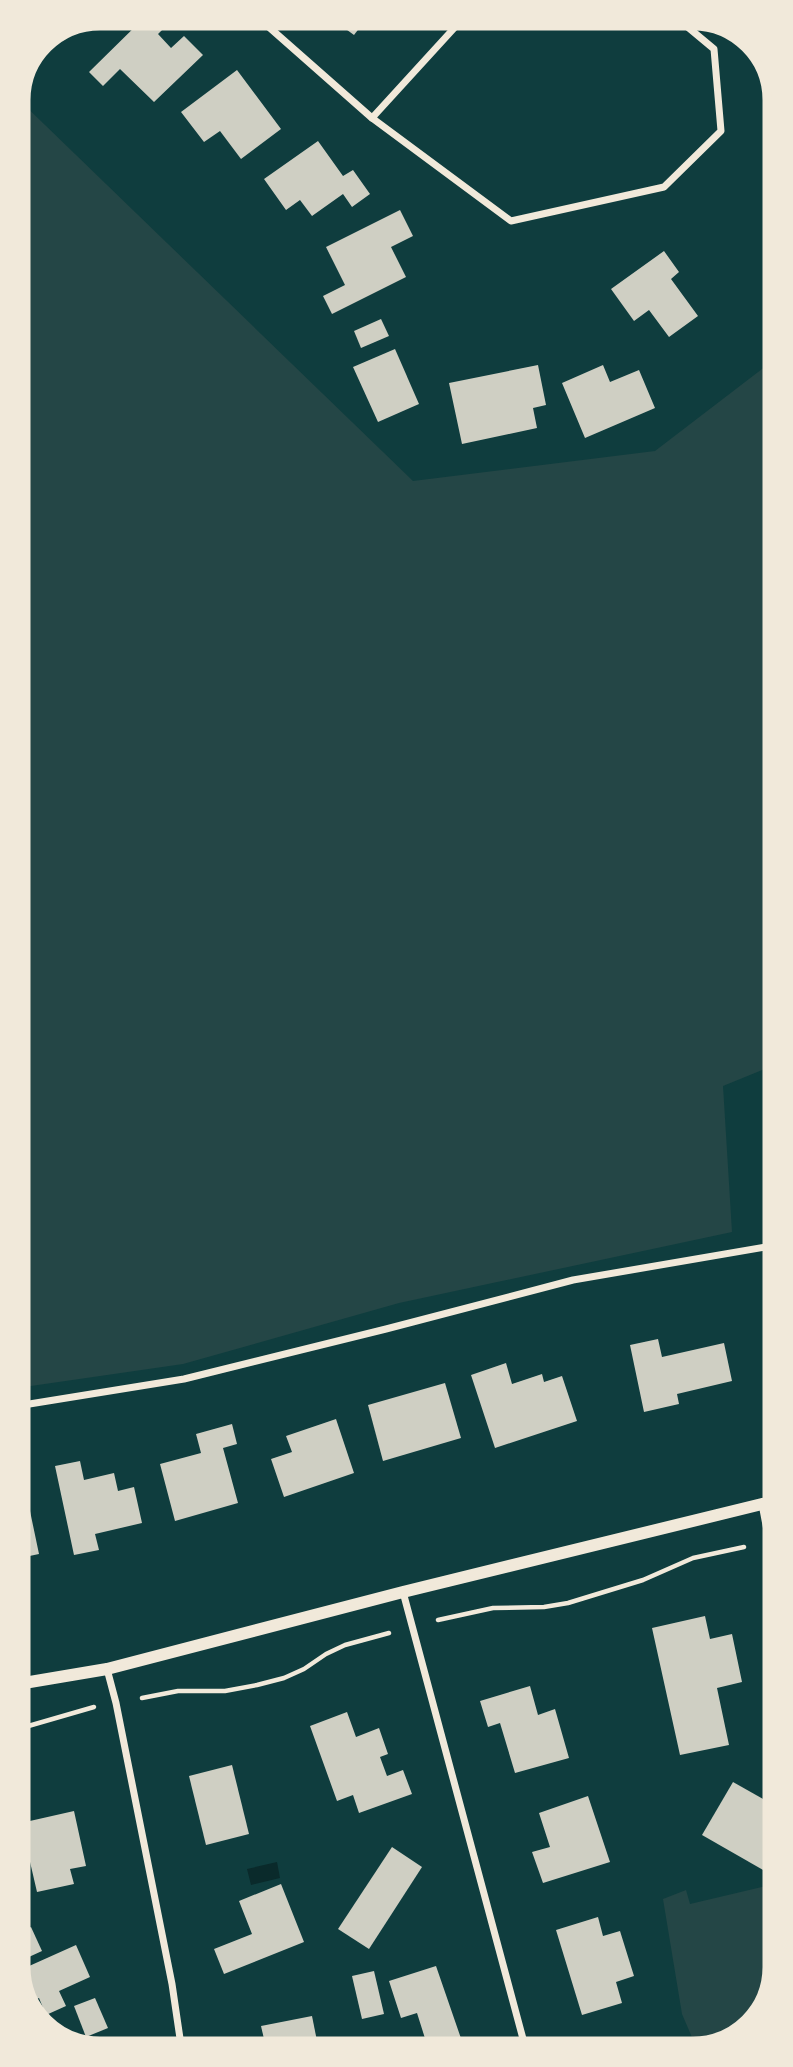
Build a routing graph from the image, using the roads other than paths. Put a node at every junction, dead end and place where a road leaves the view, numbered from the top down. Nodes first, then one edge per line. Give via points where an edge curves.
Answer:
1 (268, 26) edge
2 (456, 26) edge
3 (686, 26) edge
4 (372, 118) junction
5 (767, 1247) edge
6 (26, 1405) edge
7 (767, 1503) edge
8 (762, 1504) junction
9 (767, 1531) edge
10 (403, 1592) junction
11 (107, 1669) junction
12 (26, 1683) edge
13 (180, 2041) edge
14 (524, 2041) edge

1 - 4 street
2 - 4 street
3 - 4 street via 714,49 721,131 664,187 511,221
5 - 6 street via 573,1280 184,1379
7 - 8 street
8 - 9 street
8 - 10 street
10 - 11 street
10 - 14 street
11 - 12 street
11 - 13 street

